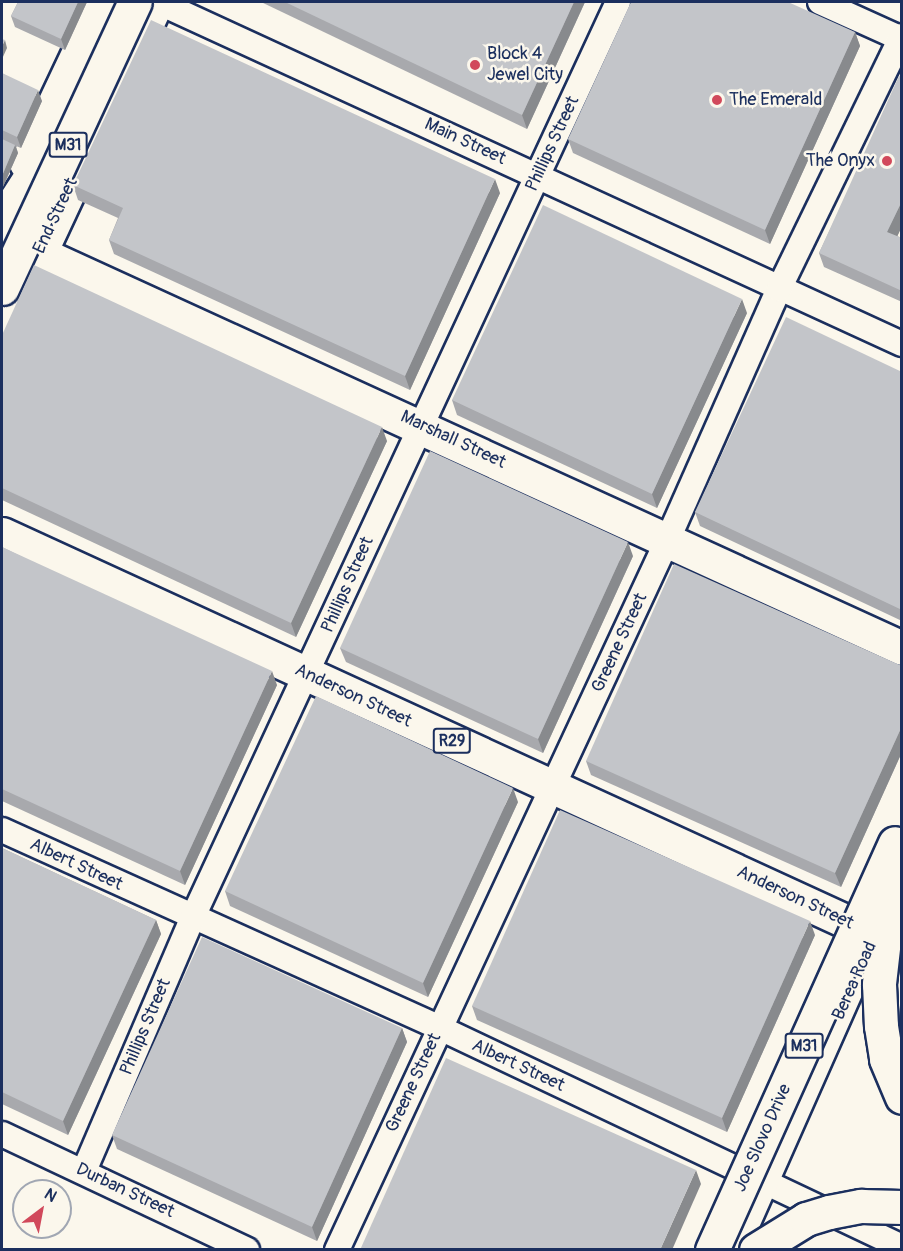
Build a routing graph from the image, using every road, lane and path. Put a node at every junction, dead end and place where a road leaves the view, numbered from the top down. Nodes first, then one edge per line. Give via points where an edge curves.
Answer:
1 (102, 2) edge
2 (135, 2) edge
3 (158, 2) edge
4 (618, 2) edge
5 (820, 2) edge
6 (901, 38) edge
7 (115, 44) junction
8 (539, 176) junction
9 (2, 216) edge
10 (2, 221) edge
11 (2, 236) edge
12 (39, 254) junction
13 (2, 288) edge
14 (779, 289) junction
15 (2, 334) edge
16 (902, 344) edge
17 (421, 425) junction
18 (2, 534) edge
19 (668, 539) junction
20 (902, 648) edge
21 (308, 675) junction
22 (552, 787) junction
23 (2, 830) edge
24 (898, 836) edge
25 (902, 876) edge
26 (192, 919) junction
27 (889, 941) edge
28 (440, 1028) junction
29 (902, 1096) edge
30 (2, 1134) edge
31 (84, 1171) junction
32 (764, 1182) junction
33 (902, 1207) edge
34 (902, 1247) edge
35 (247, 1250) edge
36 (337, 1250) edge
37 (712, 1250) edge
38 (736, 1250) edge
39 (756, 1250) edge

1 - 9 main road
2 - 7 main road, M31, bridge
3 - 8 street, Main Street
3 - 12 main road, End Street
4 - 8 street, Phillips Street
5 - 6 street
6 - 14 street, Greene Street
7 - 10 main road, bridge
7 - 13 main road, M31, bridge
8 - 14 street, Main Street
8 - 17 street, Phillips Street
11 - 12 main road, Marshall Street
12 - 15 main road, End Street
12 - 17 main road, Marshall Street
14 - 16 street, Main Street
14 - 19 street, Greene Street
17 - 19 main road, Marshall Street
17 - 21 street, Phillips Street
18 - 21 main road, Anderson Street / R29
19 - 20 main road, Marshall Street
19 - 22 street, Greene Street
21 - 22 main road, Anderson Street / R29
21 - 26 street, Phillips Street
22 - 27 main road, Anderson Street / R29
22 - 28 street, Greene Street
23 - 26 street, Albert Street
24 - 29 main road, bridge via 879,984 886,1059
24 - 37 main road, Joe Slovo Drive / M31, bridge
25 - 27 street, Berea Road
26 - 28 street, Albert Street
26 - 31 street, Phillips Street
27 - 32 street, Berea Road
28 - 32 street, Albert Street
28 - 36 street, Greene Street
30 - 31 street, Durban Street
31 - 35 street, Durban Street
32 - 34 street, Albert Street
32 - 38 street, Berea Road
33 - 39 main road, bridge via 861,1206 829,1212 806,1219

